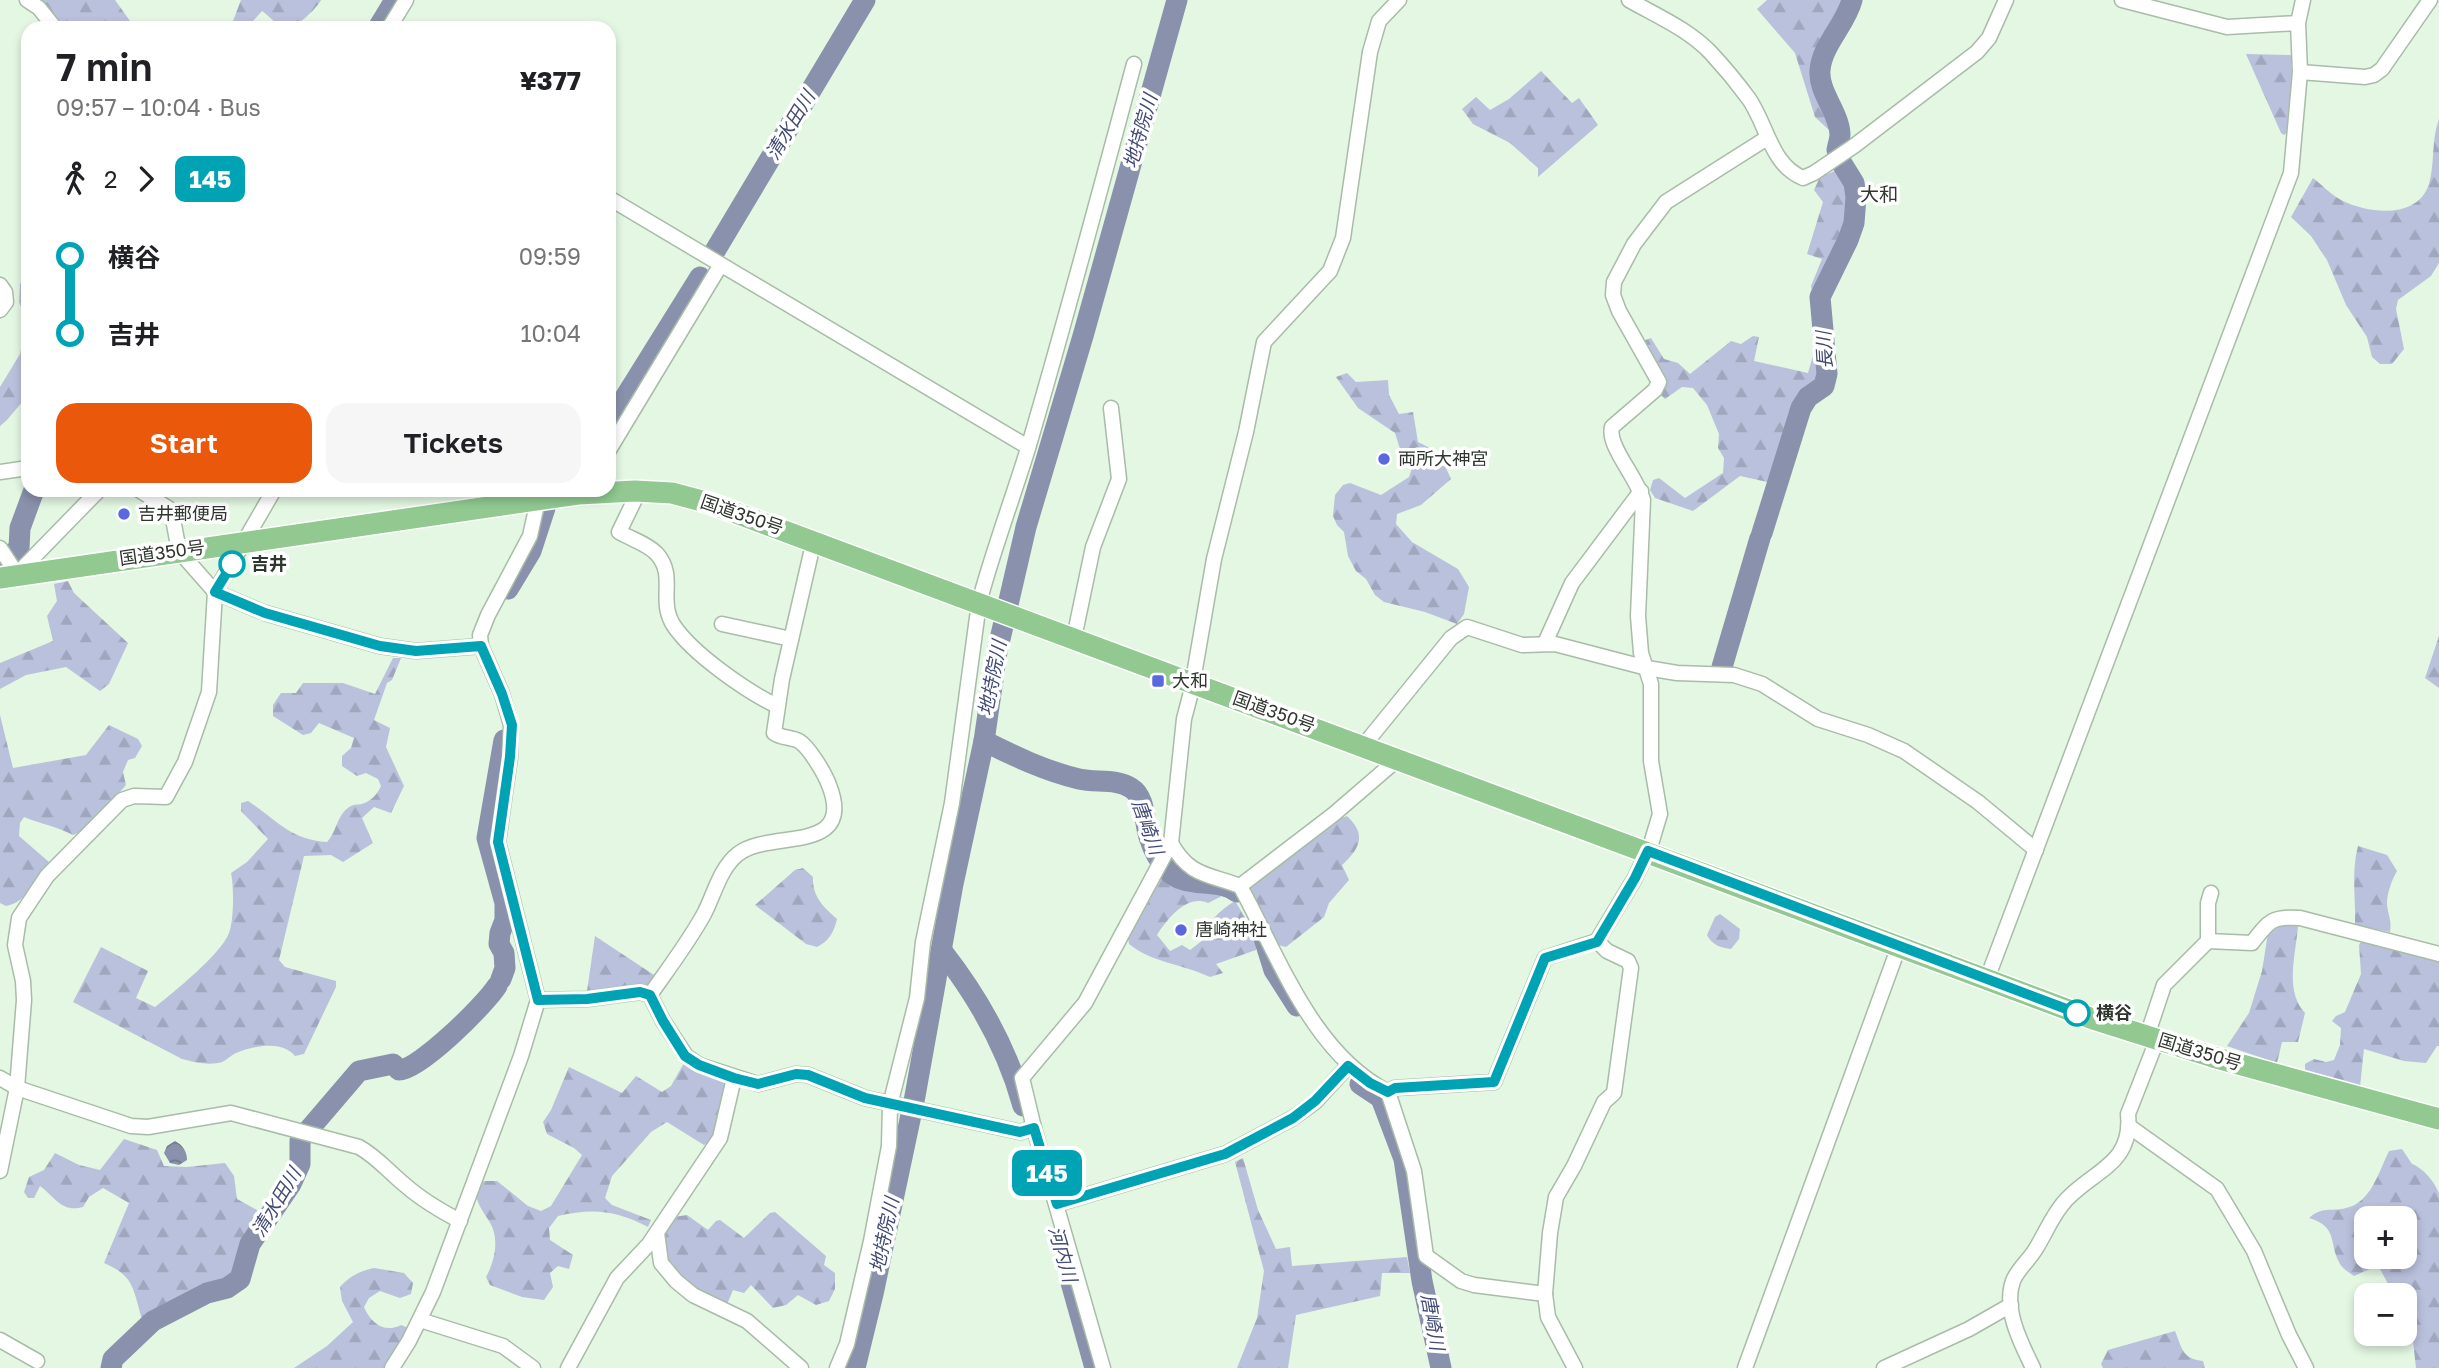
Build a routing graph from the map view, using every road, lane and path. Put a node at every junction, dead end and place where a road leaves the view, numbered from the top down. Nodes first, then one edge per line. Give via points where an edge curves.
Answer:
1 (27, 0) edge
2 (406, 0) edge
3 (1399, 0) edge
4 (1629, 0) edge
5 (2006, 0) edge
6 (2122, 0) edge
7 (2303, 0) edge
8 (2430, 0) edge
9 (49, 21) edge
10 (393, 21) edge
11 (2298, 23) junction
12 (1134, 64) dead end
13 (2300, 72) junction
14 (1767, 138) junction
15 (616, 202) edge
16 (720, 266) junction
17 (0, 285) edge
18 (0, 310) edge
19 (1111, 408) dead end
20 (616, 438) edge
21 (1028, 447) junction
22 (21, 469) edge
23 (0, 472) edge
24 (616, 491) edge
25 (635, 491) junction
26 (1641, 491) junction
27 (90, 497) edge
28 (150, 497) edge
29 (270, 497) edge
30 (559, 497) edge
31 (538, 500) junction
32 (814, 540) junction
33 (246, 541) junction
34 (179, 551) junction
35 (6, 566) edge
36 (215, 592) junction
37 (983, 605) junction
38 (722, 624) dead end
39 (1074, 638) junction
40 (792, 639) junction
41 (1545, 643) junction
42 (481, 646) junction
43 (1647, 668) junction
44 (1192, 681) junction
45 (777, 706) junction
46 (1364, 745) junction
47 (1399, 758) junction
48 (1167, 850) junction
49 (2036, 850) junction
50 (1648, 851) junction
51 (1240, 886) junction
52 (2211, 893) dead end
53 (2208, 941) junction
54 (1597, 942) junction
55 (1899, 946) junction
56 (2439, 954) edge
57 (1987, 979) junction
58 (650, 995) junction
59 (538, 1000) junction
60 (2152, 1038) junction
61 (1348, 1066) junction
62 (0, 1078) edge
63 (734, 1078) junction
64 (17, 1088) junction
65 (1388, 1092) junction
66 (894, 1106) junction
67 (2439, 1119) edge
68 (2130, 1127) junction
69 (1027, 1130) junction
70 (0, 1171) edge
71 (1057, 1204) junction
72 (460, 1221) junction
73 (657, 1233) junction
74 (1545, 1294) junction
75 (2011, 1304) junction
76 (419, 1320) junction
77 (0, 1340) edge
78 (37, 1361) dead end
79 (393, 1368) edge
80 (533, 1368) edge
81 (568, 1368) edge
82 (801, 1368) edge
83 (836, 1368) edge
84 (1103, 1368) edge
85 (1575, 1368) edge
86 (1745, 1368) edge
87 (1884, 1368) edge
88 (2033, 1368) edge
89 (2306, 1368) edge

1 - 9 street
2 - 10 street
3 - 44 street via 1379,21 1370,52 1337,256 1319,285 1265,342 1214,559
4 - 14 street via 1694,37 1711,54 1750,100
5 - 14 street via 1989,38 1977,52 1814,173 1803,178 1796,175
6 - 11 street via 2227,27
7 - 11 street
8 - 13 street via 2374,75
11 - 13 street
12 - 21 street
13 - 49 street via 2291,173
14 - 26 street via 1666,202 1634,244 1614,282 1619,311 1659,383 1612,427 1610,435
15 - 16 street
16 - 20 street
16 - 21 street
17 - 18 street via 6,302
19 - 39 street via 1119,479 1093,547
21 - 37 street via 986,574
22 - 23 street
24 - 25 highway, 国道350号
25 - 32 highway, 国道350号 via 672,493 709,503
25 - 45 street via 619,533 656,553 666,568 666,608 673,625 697,652
26 - 41 street via 1572,583
26 - 43 street via 1638,616
27 - 35 street
28 - 34 street via 168,508
29 - 33 street
30 - 31 highway, 国道350号
31 - 33 highway, 国道350号
31 - 42 street via 530,536 488,615
32 - 37 highway, 国道350号
32 - 40 street
33 - 34 highway, 国道350号
33 - 36 street
34 - 35 highway, 国道350号
34 - 36 street
36 - 42 street via 265,613 380,646 416,651
36 - 64 street via 209,692 185,762 166,797 122,800 47,876 19,918 15,945 24,1000
37 - 39 highway, 国道350号
37 - 66 street via 952,803
38 - 40 street
39 - 44 highway, 国道350号
40 - 45 street
41 - 43 street
41 - 46 street via 1521,645 1467,627 1459,631
42 - 59 street via 512,725 498,842
43 - 49 street via 1734,675 1762,684 1818,719 1904,751 1978,802
43 - 50 street via 1651,761 1660,814
44 - 46 highway, 国道350号
44 - 48 street
45 - 58 street via 774,733 799,741 807,750 827,780 834,815 829,826 808,837 755,844 737,854
46 - 47 highway, 国道350号
47 - 50 highway, 国道350号
47 - 51 street
48 - 51 street via 1186,866
48 - 69 street via 1085,1003 1022,1078
49 - 57 street
50 - 54 street
50 - 55 highway, 国道350号
51 - 61 street via 1299,999
52 - 53 street
53 - 56 street via 2252,943 2280,916
53 - 60 street via 2164,985
54 - 65 street via 1545,958 1494,1082
54 - 74 street via 1628,961 1631,968 1620,1057 1614,1093 1604,1102 1556,1197
55 - 57 highway, 国道350号
55 - 86 street
57 - 60 highway, 国道350号
58 - 59 street
58 - 63 street via 685,1056
59 - 72 street
60 - 67 highway, 国道350号
60 - 68 street via 2129,1114
61 - 65 street
61 - 71 street via 1293,1118 1225,1154
62 - 64 street
63 - 66 street via 758,1084 808,1075
63 - 73 street via 720,1138
64 - 70 street
64 - 72 street via 131,1126 231,1113 359,1147
65 - 74 street via 1413,1171 1426,1256 1461,1281
66 - 69 street
66 - 83 street via 871,1241 847,1344
68 - 75 street via 2113,1163 2080,1187 2052,1218 2012,1283
68 - 89 street via 2217,1189 2254,1251
69 - 71 street
71 - 84 street
72 - 76 street
73 - 81 street via 617,1278
73 - 82 street via 661,1263 676,1281 693,1295 747,1321
74 - 85 street via 1548,1317
75 - 87 street
75 - 88 street
76 - 79 street
76 - 80 street via 503,1346
77 - 78 street

